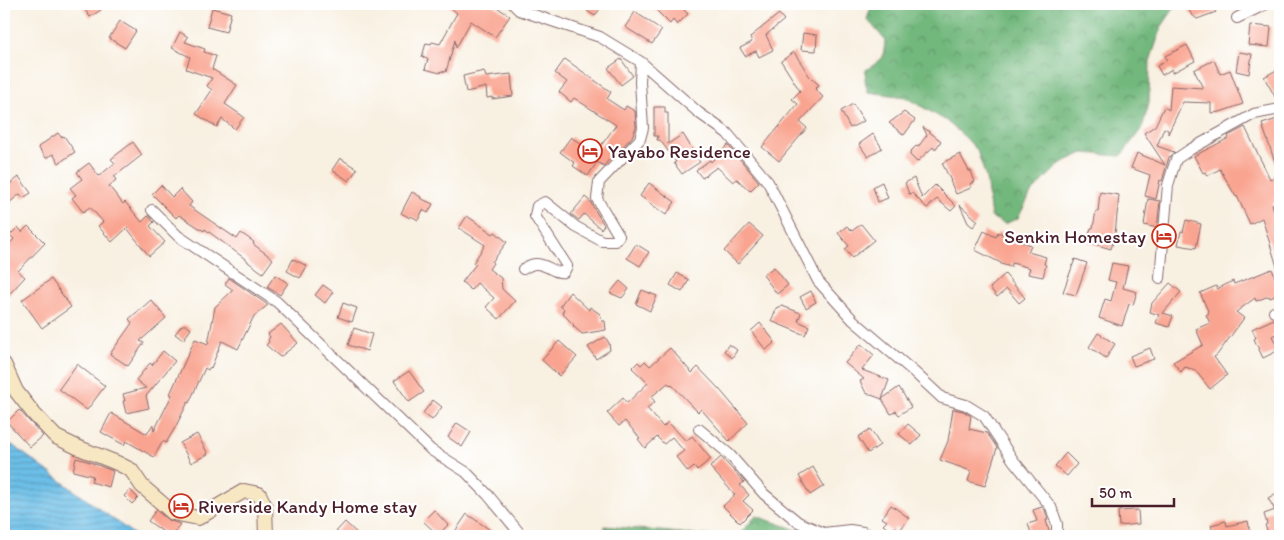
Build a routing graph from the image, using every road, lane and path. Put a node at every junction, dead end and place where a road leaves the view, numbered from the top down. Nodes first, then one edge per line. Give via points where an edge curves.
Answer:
1 (513, 4) edge
2 (1266, 4) edge
3 (1237, 18) dead end
4 (641, 62) junction
5 (1280, 109) edge
6 (152, 210) dead end
7 (523, 269) dead end
8 (1160, 278) dead end
9 (4, 364) edge
10 (698, 429) dead end
11 (266, 536) edge
12 (522, 536) edge
13 (871, 536) edge
14 (1057, 536) edge

1 - 4 street via 519,10 600,37
2 - 3 street
4 - 7 street via 643,128 640,139 599,182 597,200 619,236 614,241 602,241 576,227 545,202 537,206 535,216 567,266 560,273 537,264
4 - 14 street via 699,113 728,133 768,182 818,281 852,320 942,398 966,405 984,416 1051,508 1057,524
5 - 8 street via 1254,114 1176,159 1168,185
6 - 12 street via 178,236 277,302 432,450 466,472
9 - 11 street via 16,391 56,437 131,470 142,486 173,513 198,518 244,491 259,494 266,506
10 - 13 street via 729,454 764,494 798,522 824,533 850,530

